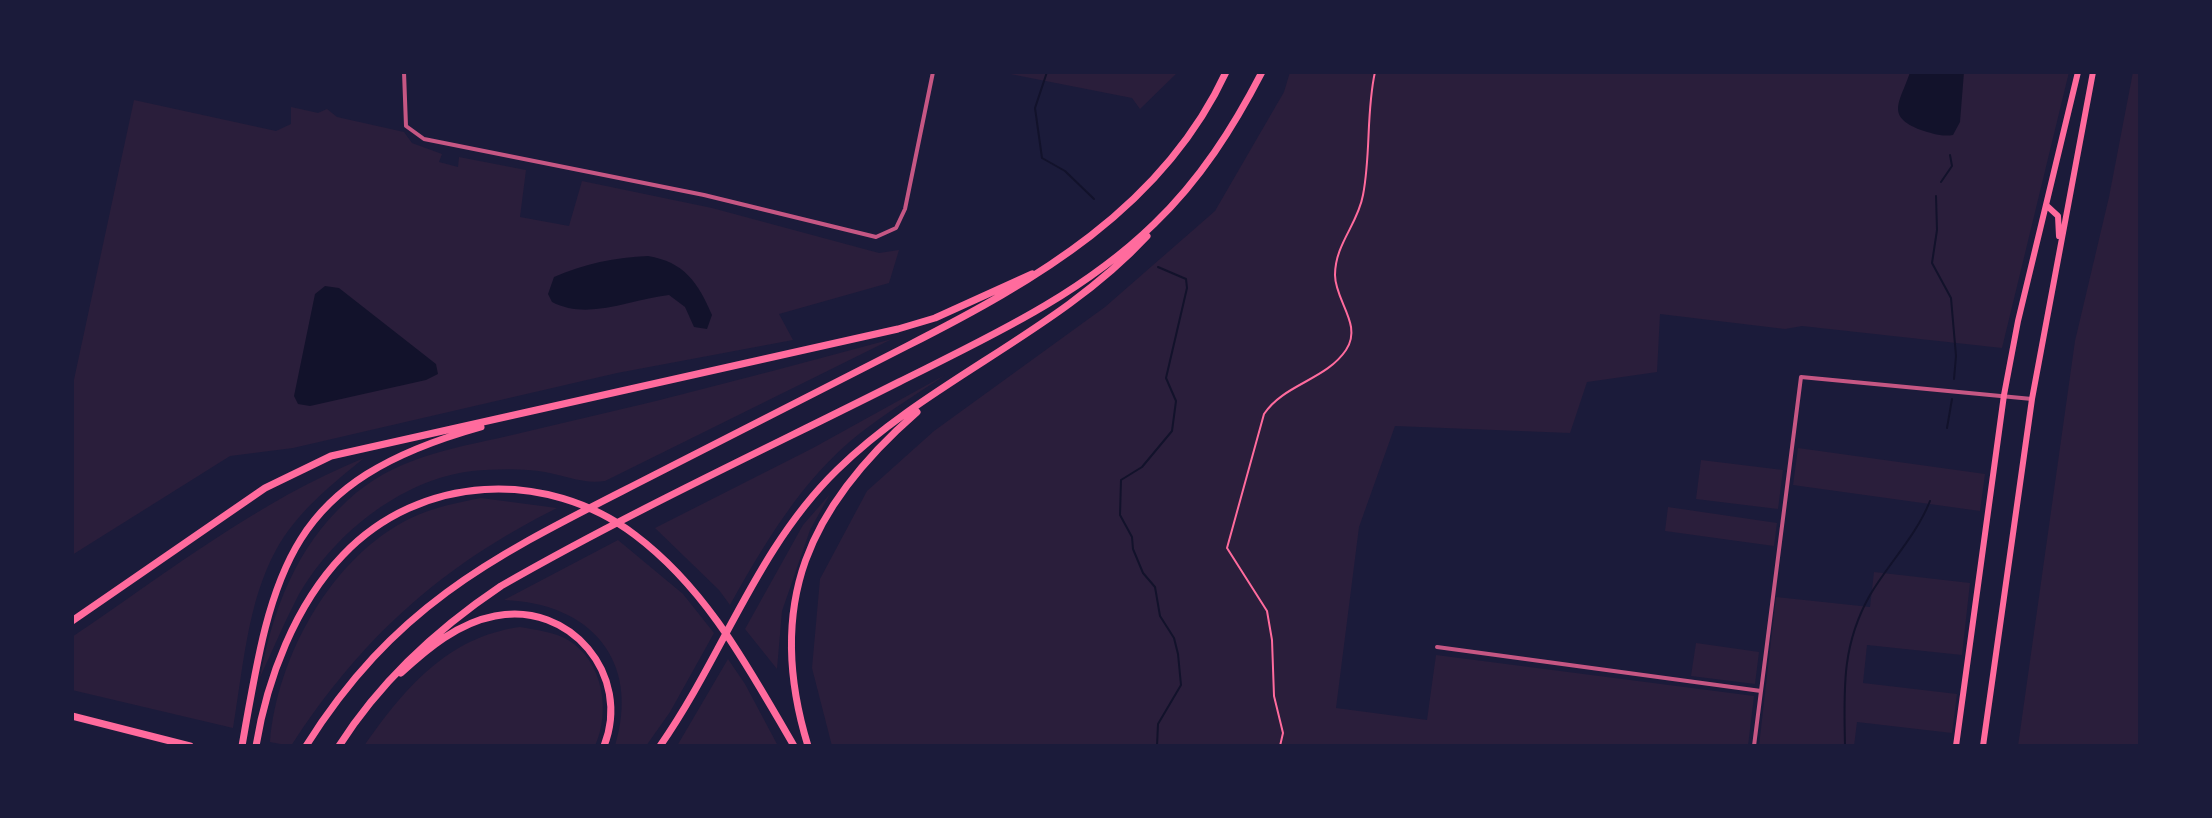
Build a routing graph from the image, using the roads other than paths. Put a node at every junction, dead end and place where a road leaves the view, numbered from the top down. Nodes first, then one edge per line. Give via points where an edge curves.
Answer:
1 (404, 72) edge
2 (933, 72) edge
3 (1226, 72) edge
4 (1262, 72) edge
5 (2078, 72) edge
6 (2093, 72) edge
7 (1174, 204) junction
8 (2046, 205) junction
9 (1048, 266) junction
10 (2056, 268) junction
11 (946, 387) junction
12 (2004, 395) junction
13 (2032, 399) junction
14 (548, 409) junction
15 (72, 621) edge
16 (1437, 647) dead end
17 (1761, 691) junction
18 (366, 708) junction
19 (72, 716) edge
20 (192, 746) edge
21 (242, 746) edge
22 (256, 746) edge
23 (306, 746) edge
24 (339, 746) edge
25 (604, 746) edge
26 (660, 746) edge
27 (794, 746) edge
28 (808, 746) edge
29 (1754, 746) edge
30 (1956, 746) edge
31 (1983, 746) edge

1 - 2 street via 406,126 424,139 661,185 876,237 896,228 905,209
3 - 9 highway via 1175,154 1139,195 1101,231
4 - 7 highway via 1225,139
5 - 8 main road
6 - 10 main road
7 - 11 highway via 1092,287
7 - 18 highway via 1126,250 1049,305 597,535 475,603 416,651
8 - 10 main road via 2060,222
8 - 12 main road
9 - 14 highway via 898,329
9 - 23 highway via 987,306 480,567 421,610 369,661
10 - 13 main road
11 - 26 highway via 859,449 816,491 773,549
11 - 28 highway via 857,469 813,540 797,593 791,653 797,709
12 - 13 street
12 - 17 street via 1801,377
12 - 30 main road
13 - 31 main road
14 - 15 highway via 357,449 308,466 265,488
14 - 21 highway via 408,450 362,476 324,510 277,583 261,638
16 - 17 street
17 - 29 street
18 - 24 highway
18 - 25 highway via 404,670 458,629 497,615 531,615 577,635 601,665 611,704
19 - 20 highway
22 - 27 highway via 286,646 343,555 386,520 419,503 496,488 573,501 633,533 662,557 709,608

